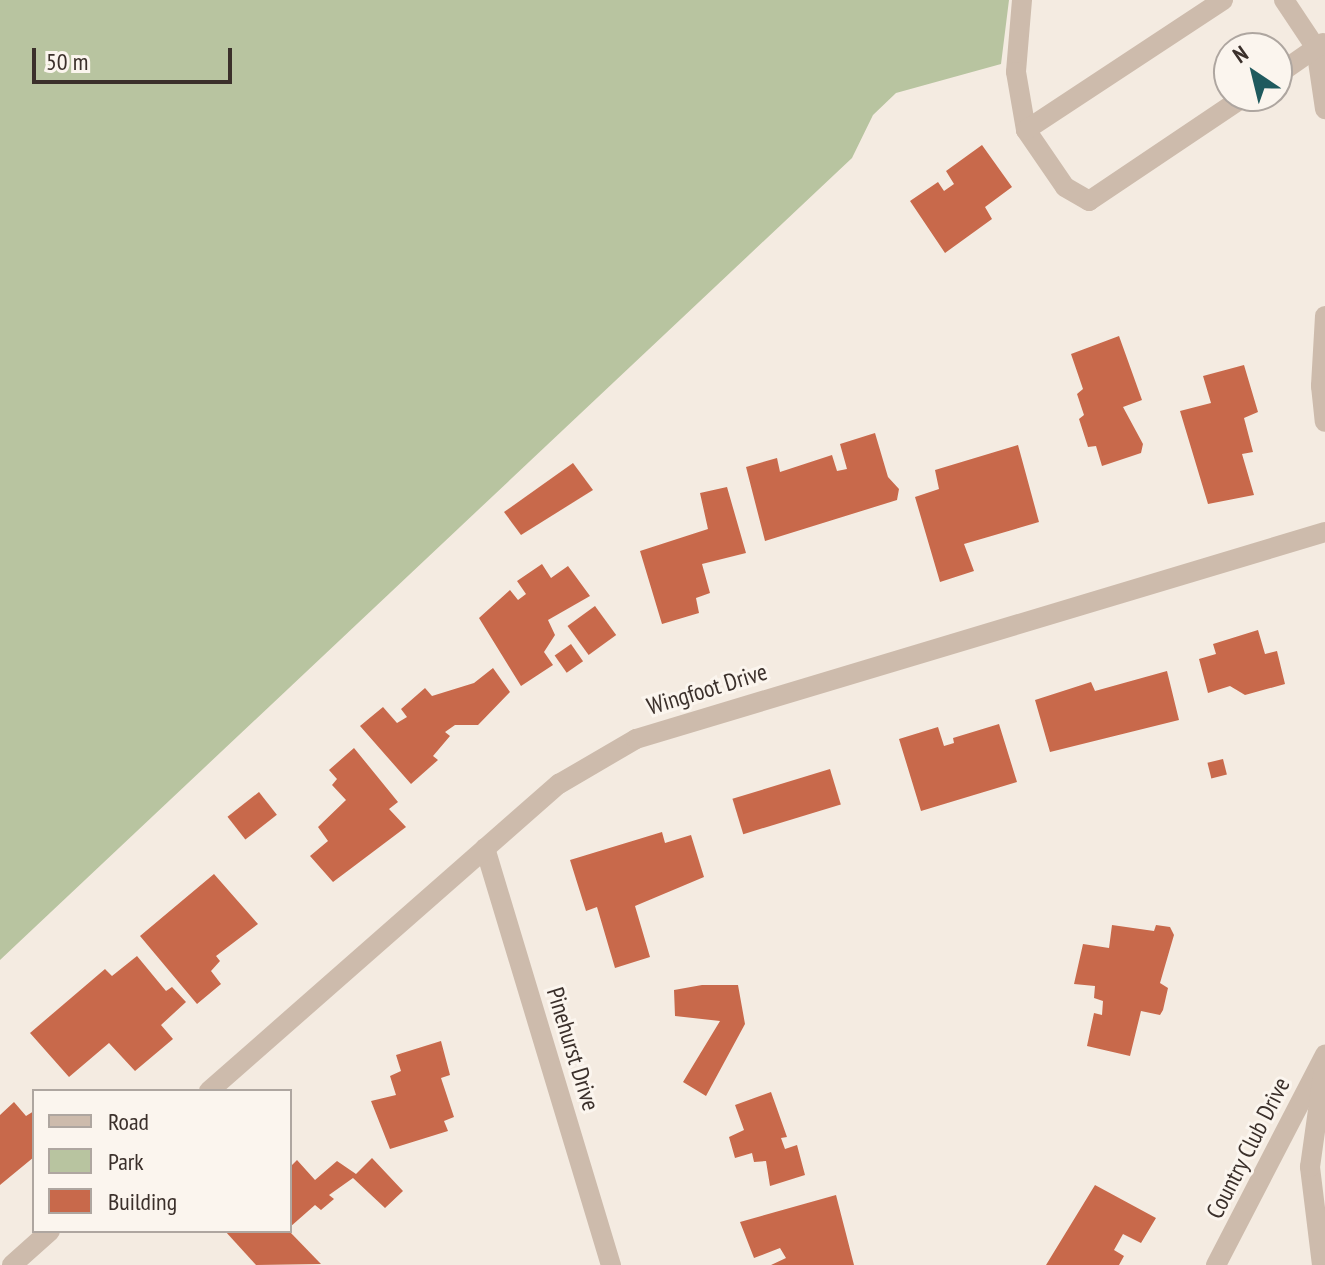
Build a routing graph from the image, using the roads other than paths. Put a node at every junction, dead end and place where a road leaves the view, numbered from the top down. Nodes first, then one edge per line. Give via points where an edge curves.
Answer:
1 (1022, 0) edge
2 (1223, 0) edge
3 (1284, 0) edge
4 (1322, 48) edge
5 (1293, 65) edge
6 (1325, 109) edge
7 (1221, 112) edge
8 (1026, 130) junction
9 (1325, 316) edge
10 (1325, 422) edge
11 (1325, 532) edge
12 (485, 848) junction
13 (1325, 1055) edge
14 (1325, 1070) edge
15 (211, 1089) edge
16 (48, 1233) edge
17 (12, 1265) edge
18 (611, 1265) edge
19 (1216, 1265) edge
20 (1322, 1265) edge

1 - 8 street via 1016,72
2 - 8 street
3 - 4 street
4 - 5 street
4 - 6 street
7 - 8 street via 1089,201 1065,187
9 - 10 street
11 - 12 street, Wingfoot Drive via 650,734 559,784
12 - 15 street, Wingfoot Drive
12 - 18 street, Pinehurst Drive
13 - 19 street, Country Club Drive
14 - 20 street via 1310,1167
16 - 17 street

